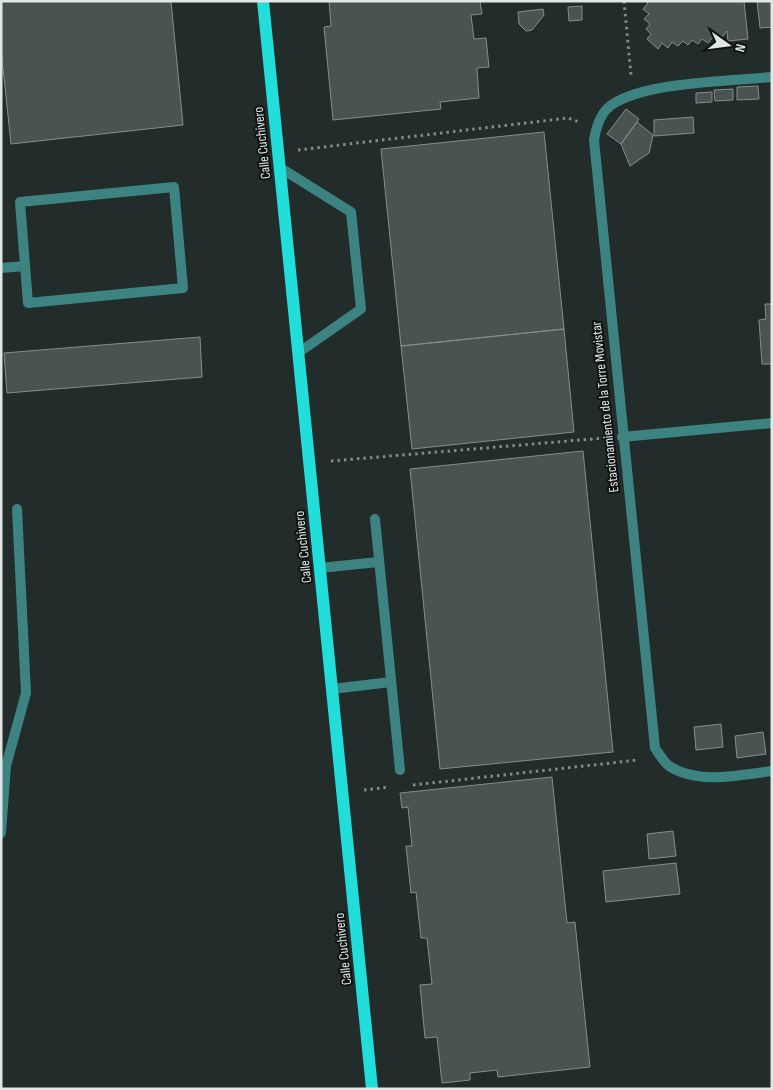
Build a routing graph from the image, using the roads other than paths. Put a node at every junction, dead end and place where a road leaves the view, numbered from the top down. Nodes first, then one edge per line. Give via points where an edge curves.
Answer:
1 (263, 1) edge
2 (772, 77) edge
3 (280, 167) junction
4 (25, 266) junction
5 (1, 268) edge
6 (298, 354) junction
7 (772, 423) edge
8 (622, 437) junction
9 (17, 509) dead end
10 (374, 519) dead end
11 (378, 562) junction
12 (320, 568) junction
13 (391, 682) junction
14 (332, 688) junction
15 (400, 770) dead end
16 (772, 771) edge
17 (1, 833) edge
18 (372, 1089) edge

1 - 3 main road, Calle Cuchivero
2 - 8 street, Estacionamiento de la Torre Movistar via 666,88 633,95 613,104 596,128 594,150
3 - 6 main road, Calle Cuchivero
3 - 6 street via 351,212 361,309
4 - 4 street via 20,202 174,187 183,288 28,303
4 - 5 street
6 - 12 main road, Calle Cuchivero
7 - 8 street
8 - 16 street, Estacionamiento de la Torre Movistar via 655,748 668,765 680,771 706,776
9 - 17 street via 26,693 6,766
10 - 11 street
11 - 12 street
11 - 13 street
12 - 14 main road, Calle Cuchivero
13 - 14 street
13 - 15 street
14 - 18 main road, Calle Cuchivero

